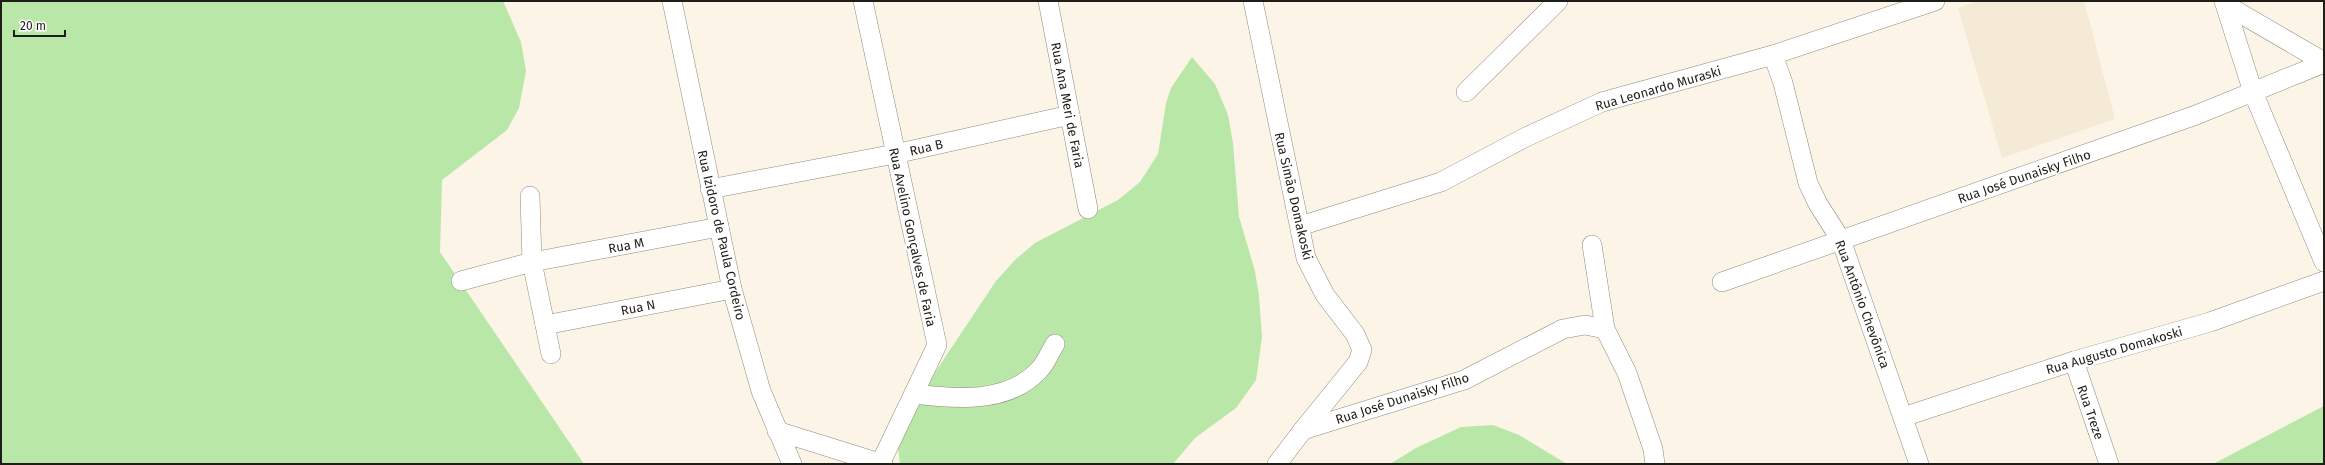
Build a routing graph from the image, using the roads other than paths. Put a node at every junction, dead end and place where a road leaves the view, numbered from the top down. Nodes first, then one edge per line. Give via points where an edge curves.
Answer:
1 (672, 1) edge
2 (863, 1) edge
3 (1048, 1) edge
4 (1253, 1) edge
5 (1558, 1) edge
6 (1935, 1) edge
7 (2225, 3) edge
8 (1773, 55) junction
9 (2324, 63) edge
10 (1466, 92) dead end
11 (2253, 92) junction
12 (1070, 115) junction
13 (895, 154) junction
14 (710, 189) junction
15 (530, 196) dead end
16 (1088, 209) dead end
17 (1300, 226) junction
18 (719, 227) junction
19 (1841, 240) junction
20 (1592, 245) dead end
21 (532, 262) junction
22 (2324, 262) edge
23 (461, 281) dead end
24 (2324, 281) edge
25 (1722, 282) dead end
26 (732, 289) junction
27 (545, 325) junction
28 (1605, 329) junction
29 (1055, 344) dead end
30 (551, 354) dead end
31 (2074, 361) junction
32 (914, 394) junction
33 (1903, 417) junction
34 (1303, 430) junction
35 (776, 431) junction
36 (882, 463) edge
37 (792, 464) edge
38 (1277, 464) edge
39 (1655, 464) edge
40 (1919, 464) edge
41 (2109, 464) edge

1 - 14 street, Rua Izidoro de Paula Cordeiro
2 - 13 street, Rua Avelino Gonçalves de Faria
3 - 12 street, Rua Ana Meri de Faria
4 - 17 street, Rua Simão Domakoski
5 - 10 street
6 - 8 street, Rua Leonardo Muraski
7 - 9 street
7 - 11 street
8 - 17 street, Rua Leonardo Muraski via 1602,102 1526,137 1441,182
8 - 19 street, Rua Antônio Chevônica via 1783,83 1808,183
9 - 11 street, Rua José Dunaisky Filho
11 - 19 street, Rua José Dunaisky Filho via 2196,115
11 - 22 street
12 - 13 street, Rua B
12 - 16 street, Rua Ana Meri de Faria
13 - 14 street, Rua B
13 - 32 street, Rua Avelino Gonçalves de Faria via 937,345
14 - 18 street, Rua Izidoro de Paula Cordeiro
15 - 21 street
17 - 34 street, Rua Simão Domakoski via 1306,258 1325,295 1354,334 1362,350 1358,362
18 - 21 street, Rua M
18 - 26 street, Rua Izidoro de Paula Cordeiro
19 - 25 street, Rua José Dunaisky Filho
19 - 33 street, Rua Antônio Chevônica
20 - 28 street
21 - 23 street, Rua M
21 - 27 street
24 - 31 street, Rua Augusto Domakoski via 2210,322
26 - 27 street, Rua N
26 - 35 street, Rua Izidoro de Paula Cordeiro via 761,391
27 - 30 street
28 - 34 street, Rua José Dunaisky Filho via 1585,326 1563,329 1464,380
28 - 39 street via 1628,373 1654,449
29 - 32 street via 1039,370 1020,384 993,395 958,399
31 - 33 street, Rua Augusto Domakoski
31 - 41 street, Rua Treze
32 - 36 street, Rua Avelino Gonçalves de Faria
33 - 40 street, Rua Antônio Chevônica
34 - 38 street
35 - 36 street
35 - 37 street, Rua Izidoro de Paula Cordeiro

